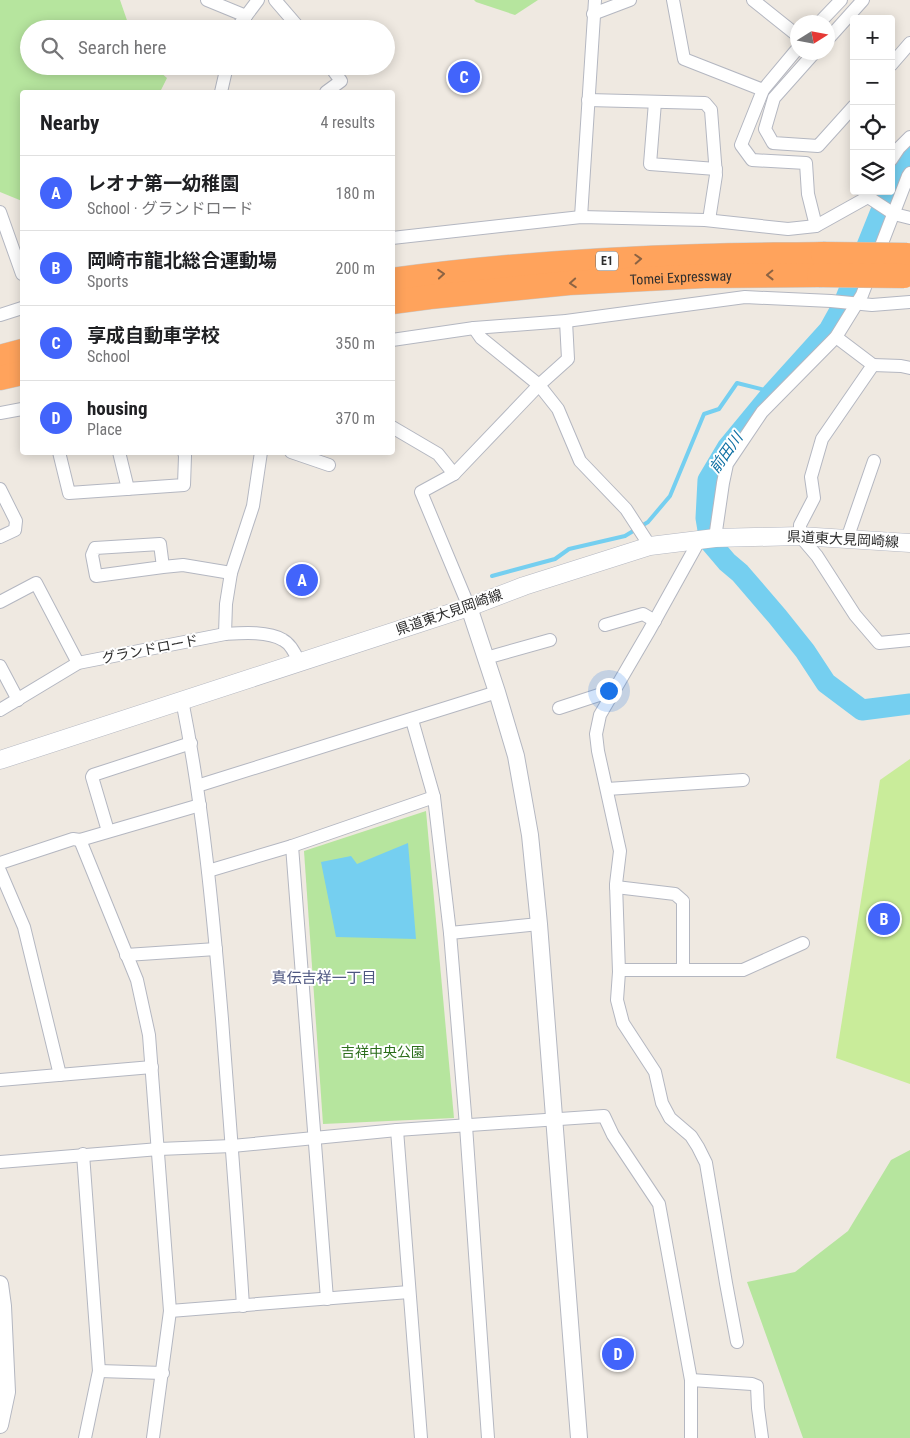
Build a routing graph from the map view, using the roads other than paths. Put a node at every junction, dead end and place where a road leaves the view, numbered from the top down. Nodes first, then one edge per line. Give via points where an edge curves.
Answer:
1 (207, 0) edge
2 (258, 0) edge
3 (275, 0) edge
4 (595, 0) edge
5 (630, 0) edge
6 (673, 0) edge
7 (753, 0) edge
8 (841, 0) edge
9 (863, 0) edge
10 (593, 14) junction
11 (827, 15) edge
12 (246, 16) junction
13 (243, 20) edge
14 (292, 20) edge
15 (790, 30) edge
16 (835, 31) edge
17 (910, 43) edge
18 (790, 58) edge
19 (906, 58) edge
20 (808, 60) edge
21 (225, 75) edge
22 (337, 75) edge
23 (221, 90) edge
24 (329, 90) edge
25 (763, 90) junction
26 (588, 100) junction
27 (655, 102) junction
28 (850, 110) edge
29 (910, 137) edge
30 (895, 154) edge
31 (716, 169) junction
32 (910, 172) edge
33 (868, 195) edge
34 (871, 195) edge
35 (0, 212) edge
36 (894, 214) junction
37 (581, 217) junction
38 (910, 218) edge
39 (709, 220) junction
40 (816, 226) junction
41 (395, 238) edge
42 (821, 264) junction
43 (908, 266) edge
44 (20, 268) edge
45 (395, 280) edge
46 (395, 302) edge
47 (910, 302) edge
48 (855, 304) junction
49 (20, 309) edge
50 (0, 315) edge
51 (566, 321) junction
52 (474, 328) junction
53 (836, 337) junction
54 (395, 340) edge
55 (20, 352) edge
56 (0, 357) edge
57 (873, 366) junction
58 (910, 368) edge
59 (20, 373) edge
60 (0, 378) edge
61 (539, 385) junction
62 (20, 409) edge
63 (0, 412) edge
64 (395, 429) edge
65 (60, 455) edge
66 (120, 455) edge
67 (185, 455) edge
68 (261, 455) edge
69 (300, 455) edge
70 (874, 461) dead end
71 (329, 465) dead end
72 (454, 474) junction
73 (0, 489) edge
74 (128, 489) junction
75 (800, 536) junction
76 (0, 537) edge
77 (847, 539) junction
78 (707, 540) junction
79 (910, 543) edge
80 (650, 546) junction
81 (163, 567) junction
82 (231, 573) junction
83 (0, 602) edge
84 (469, 606) junction
85 (655, 621) junction
86 (605, 625) dead end
87 (225, 634) junction
88 (550, 640) dead end
89 (910, 640) edge
90 (486, 658) junction
91 (300, 662) junction
92 (78, 663) junction
93 (0, 666) edge
94 (614, 690) junction
95 (497, 692) junction
96 (18, 700) junction
97 (182, 700) junction
98 (559, 708) dead end
99 (0, 710) edge
100 (412, 720) junction
101 (191, 743) junction
102 (0, 760) edge
103 (743, 780) dead end
104 (198, 786) junction
105 (607, 789) junction
106 (434, 797) junction
107 (200, 805) junction
108 (108, 831) junction
109 (80, 840) junction
110 (292, 846) junction
111 (0, 862) edge
112 (0, 871) edge
113 (208, 871) junction
114 (616, 888) junction
115 (539, 924) junction
116 (450, 933) junction
117 (803, 943) dead end
118 (216, 949) junction
119 (126, 955) junction
120 (619, 970) junction
121 (683, 970) junction
122 (152, 1068) junction
123 (60, 1075) junction
124 (0, 1080) edge
125 (553, 1120) junction
126 (466, 1126) junction
127 (396, 1130) junction
128 (314, 1139) junction
129 (232, 1146) junction
130 (158, 1149) junction
131 (83, 1154) junction
132 (0, 1162) edge
133 (0, 1284) edge
134 (409, 1292) junction
135 (327, 1299) junction
136 (244, 1306) junction
137 (170, 1311) junction
138 (737, 1342) dead end
139 (99, 1372) junction
140 (163, 1373) junction
141 (691, 1380) junction
142 (0, 1425) edge
143 (85, 1438) edge
144 (153, 1438) edge
145 (421, 1438) edge
146 (488, 1438) edge
147 (579, 1438) edge
148 (691, 1438) edge
149 (762, 1438) edge

1 - 12 street
2 - 12 street
3 - 14 street
4 - 10 street
5 - 10 street
6 - 25 street via 684,58
7 - 15 street
8 - 11 street
9 - 16 street
10 - 26 street
12 - 13 street
17 - 19 street
18 - 25 street
20 - 28 street via 774,98 765,129 773,143 818,146
21 - 23 street
22 - 24 street via 341,81
25 - 40 street via 741,145 752,160 806,163 808,194
26 - 27 street
26 - 37 street
27 - 31 street via 705,103 711,110
27 - 31 street via 650,164
29 - 30 street
31 - 39 street
32 - 36 street
33 - 40 street
34 - 36 street
35 - 44 street
36 - 38 street
36 - 48 street via 862,295
37 - 39 street
37 - 41 street
39 - 40 street via 788,229
42 - 43 highway, Tomei Expressway / E1, bridge
45 -> 42 highway, Tomei Expressway / E1 via 566,263 703,256
42 -> 46 highway, Tomei Expressway / E1
47 - 48 street
48 - 51 street via 745,297
48 - 53 street
49 - 50 street
51 - 52 street
51 - 61 street via 568,359
52 - 54 street
52 - 61 street via 481,338
53 - 57 street
53 - 78 street via 762,412 727,464
55 - 56 highway
57 - 58 street
57 - 75 street via 822,439 811,477 814,498 800,525
59 - 60 highway
61 - 72 street
61 - 80 street via 558,409 580,461 626,509
62 - 63 street
64 - 72 street via 438,454
65 - 74 street via 69,493
66 - 74 street
67 - 74 street via 184,485
68 - 82 street via 253,506
69 - 71 street
70 - 77 street
72 - 84 street via 421,492
73 - 76 street via 16,520 15,530
75 - 77 main road, 県道東大見岡崎線
75 - 78 main road, 県道東大見岡崎線
75 - 89 street via 817,556 854,615 879,643
77 - 79 main road, 県道東大見岡崎線
78 - 80 main road, 県道東大見岡崎線
78 - 85 street
80 - 84 main road, 県道東大見岡崎線
81 - 81 street via 96,576 92,555 95,548 160,544
81 - 82 street via 183,565
82 - 87 street
83 - 92 street via 36,583
84 - 90 street
84 - 91 main road, 県道東大見岡崎線
85 - 86 street via 643,614
85 - 94 street
87 - 91 street, グランドロード via 247,632 284,640
87 - 92 street, グランドロード
88 - 90 street
90 - 95 street
91 - 97 main road, 県道東大見岡崎線
92 - 96 street, グランドロード
93 - 96 street
94 - 98 street
94 - 105 street via 600,715 596,734
95 - 100 street
95 - 115 street via 521,783
96 - 99 street, グランドロード
97 - 101 street
97 - 102 main road, 県道東大見岡崎線
100 - 104 street
100 - 106 street
101 - 104 street
101 - 108 street via 93,775
103 - 105 street
104 - 107 street
105 - 114 street via 620,852
106 - 110 street
106 - 116 street
107 - 108 street
107 - 113 street
108 - 109 street
109 - 111 street via 74,839
109 - 119 street
110 - 113 street
110 - 128 street
112 - 123 street via 26,936
113 - 118 street
114 - 120 street
114 - 121 street via 676,894 683,901
115 - 116 street
115 - 125 street
116 - 126 street
117 - 121 street via 743,970
118 - 119 street
118 - 129 street
119 - 122 street via 137,980 145,1014
120 - 121 street
120 - 138 street via 617,1000 623,1023 655,1072 662,1103 670,1118 691,1136 706,1163
122 - 123 street
122 - 130 street
123 - 124 street
125 - 126 street
125 - 141 street via 604,1116 659,1204
125 - 147 street
126 - 127 street
126 - 146 street
127 - 128 street
127 - 134 street
128 - 129 street
128 - 135 street
129 - 130 street
129 - 136 street
130 - 131 street
130 - 137 street
131 - 132 street
131 - 139 street
133 - 142 street via 7,1392
134 - 135 street
134 - 145 street
135 - 136 street
136 - 137 street
137 - 140 street
139 - 140 street
139 - 143 street
140 - 144 street
141 - 148 street
141 - 149 street via 757,1386

